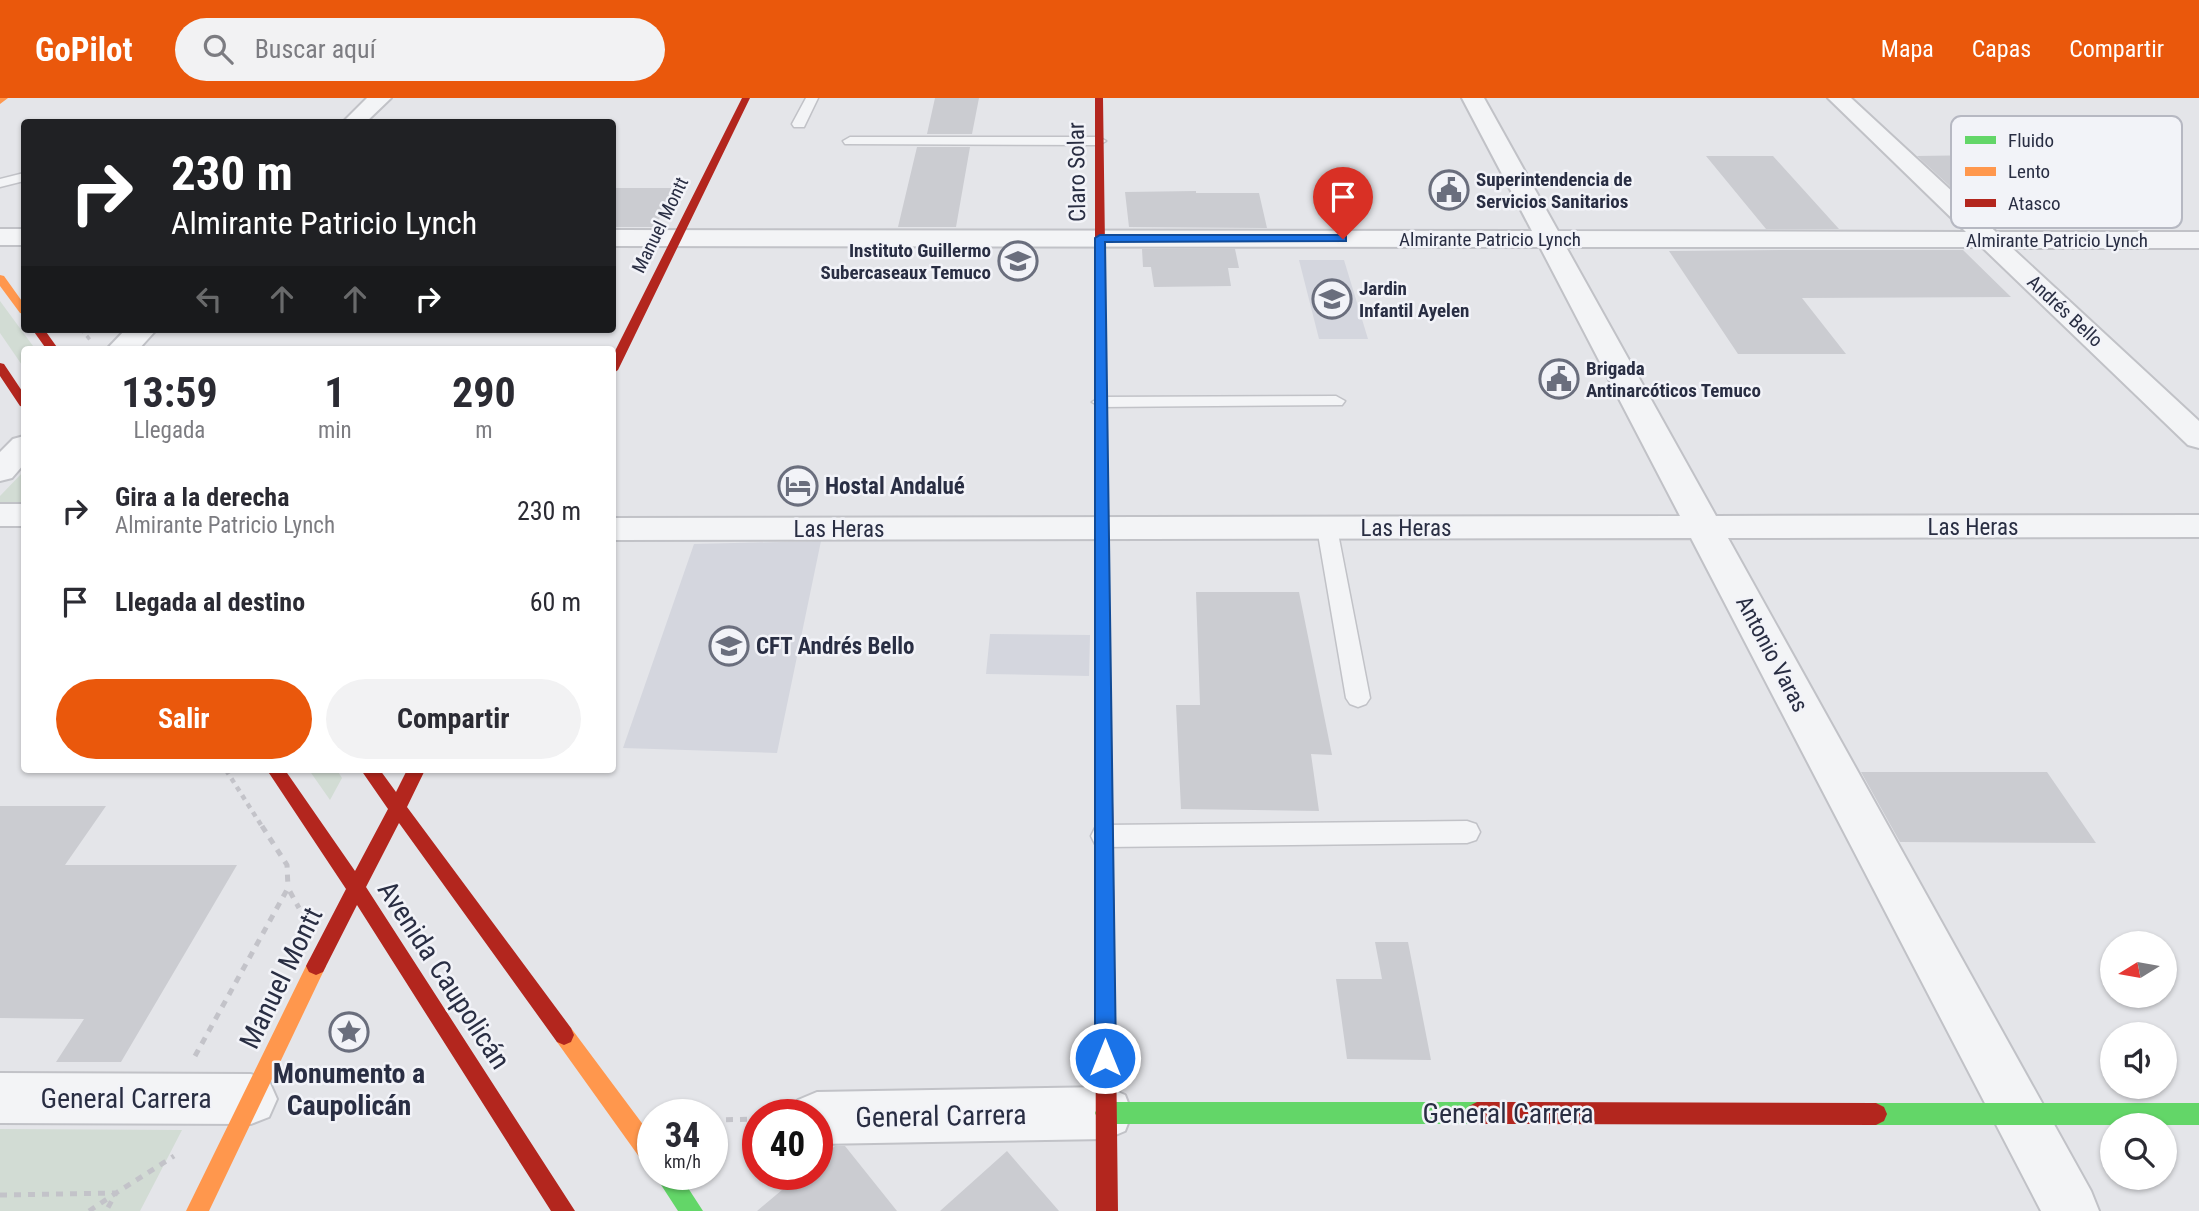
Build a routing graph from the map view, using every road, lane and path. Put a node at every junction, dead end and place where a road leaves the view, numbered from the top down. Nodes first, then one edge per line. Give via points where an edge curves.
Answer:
1 (380, 98) edge
2 (746, 98) edge
3 (812, 98) edge
4 (1099, 98) edge
5 (1473, 98) edge
6 (1839, 98) edge
7 (358, 119) edge
8 (799, 124) dead end
9 (850, 141) dead end
10 (1099, 141) junction
11 (21, 178) edge
12 (0, 183) edge
13 (1951, 203) edge
14 (1977, 228) edge
15 (0, 237) edge
16 (21, 237) edge
17 (616, 238) edge
18 (677, 238) junction
19 (1100, 238) junction
20 (1549, 239) junction
21 (1989, 239) junction
22 (2199, 240) edge
23 (0, 278) edge
24 (21, 307) edge
25 (139, 333) edge
26 (125, 346) edge
27 (616, 362) edge
28 (0, 367) edge
29 (21, 398) edge
30 (1336, 401) dead end
31 (1101, 402) junction
32 (2199, 438) edge
33 (21, 449) edge
34 (0, 471) edge
35 (21, 514) edge
36 (0, 515) edge
37 (2199, 526) edge
38 (1327, 528) junction
39 (1704, 528) junction
40 (616, 529) edge
41 (1102, 529) junction
42 (1359, 698) dead end
43 (228, 773) edge
44 (372, 773) edge
45 (414, 773) edge
46 (280, 776) edge
47 (397, 807) junction
48 (1467, 832) dead end
49 (1104, 836) junction
50 (355, 886) junction
51 (288, 888) junction
52 (301, 913) dead end
53 (219, 1085) junction
54 (0, 1098) edge
55 (1105, 1113) junction
56 (2018, 1113) junction
57 (2199, 1114) edge
58 (833, 1118) edge
59 (637, 1135) edge
60 (677, 1190) edge
61 (116, 1193) junction
62 (0, 1195) edge
63 (89, 1211) edge
64 (106, 1211) edge
65 (197, 1211) edge
66 (564, 1211) edge
67 (692, 1211) edge
68 (1107, 1211) edge
69 (2071, 1211) edge

1 - 7 street
2 - 18 street, Manuel Montt
3 - 8 lane
4 - 10 street, Claro Solar
5 - 20 street, Antonio Varas
6 - 13 street, Andrés Bello
9 - 10 lane
10 - 19 street, Claro Solar
11 - 12 lane
14 - 21 street, Andrés Bello
15 - 16 street
17 - 18 street, Almirante Patricio Lynch
18 - 19 street, Almirante Patricio Lynch
18 - 27 street, Manuel Montt
19 - 20 street, Almirante Patricio Lynch
19 - 31 street, Claro Solar
20 - 21 street, Almirante Patricio Lynch
20 - 39 street, Antonio Varas
21 - 22 street, Almirante Patricio Lynch
21 - 32 street, Andrés Bello
23 - 24 street
25 - 26 street
28 - 29 street
30 - 31 lane
31 - 41 street, Claro Solar
33 - 34 street
35 - 36 street
37 - 39 street, Las Heras
38 - 39 street, Las Heras
38 - 41 street, Las Heras
38 - 42 lane
39 - 56 street, Antonio Varas
40 - 41 street, Las Heras
41 - 49 street, Claro Solar
43 - 51 path via 287,865
44 - 47 street
45 - 47 street, Manuel Montt
46 - 50 street, Avenida Caupolicán
47 - 50 street, Manuel Montt
47 - 59 street
48 - 49 lane
49 - 55 street, Claro Solar
50 - 53 street, Manuel Montt
50 - 66 street, Avenida Caupolicán
51 - 52 path
51 - 53 path
53 - 54 street, General Carrera
53 - 61 path via 181,1152
53 - 65 street, Manuel Montt
55 - 56 street, General Carrera
55 - 58 street, General Carrera
55 - 68 street, Claro Solar
56 - 57 street, General Carrera
56 - 69 street, Antonio Varas
60 - 67 street
61 - 62 path
61 - 63 path
61 - 64 path

